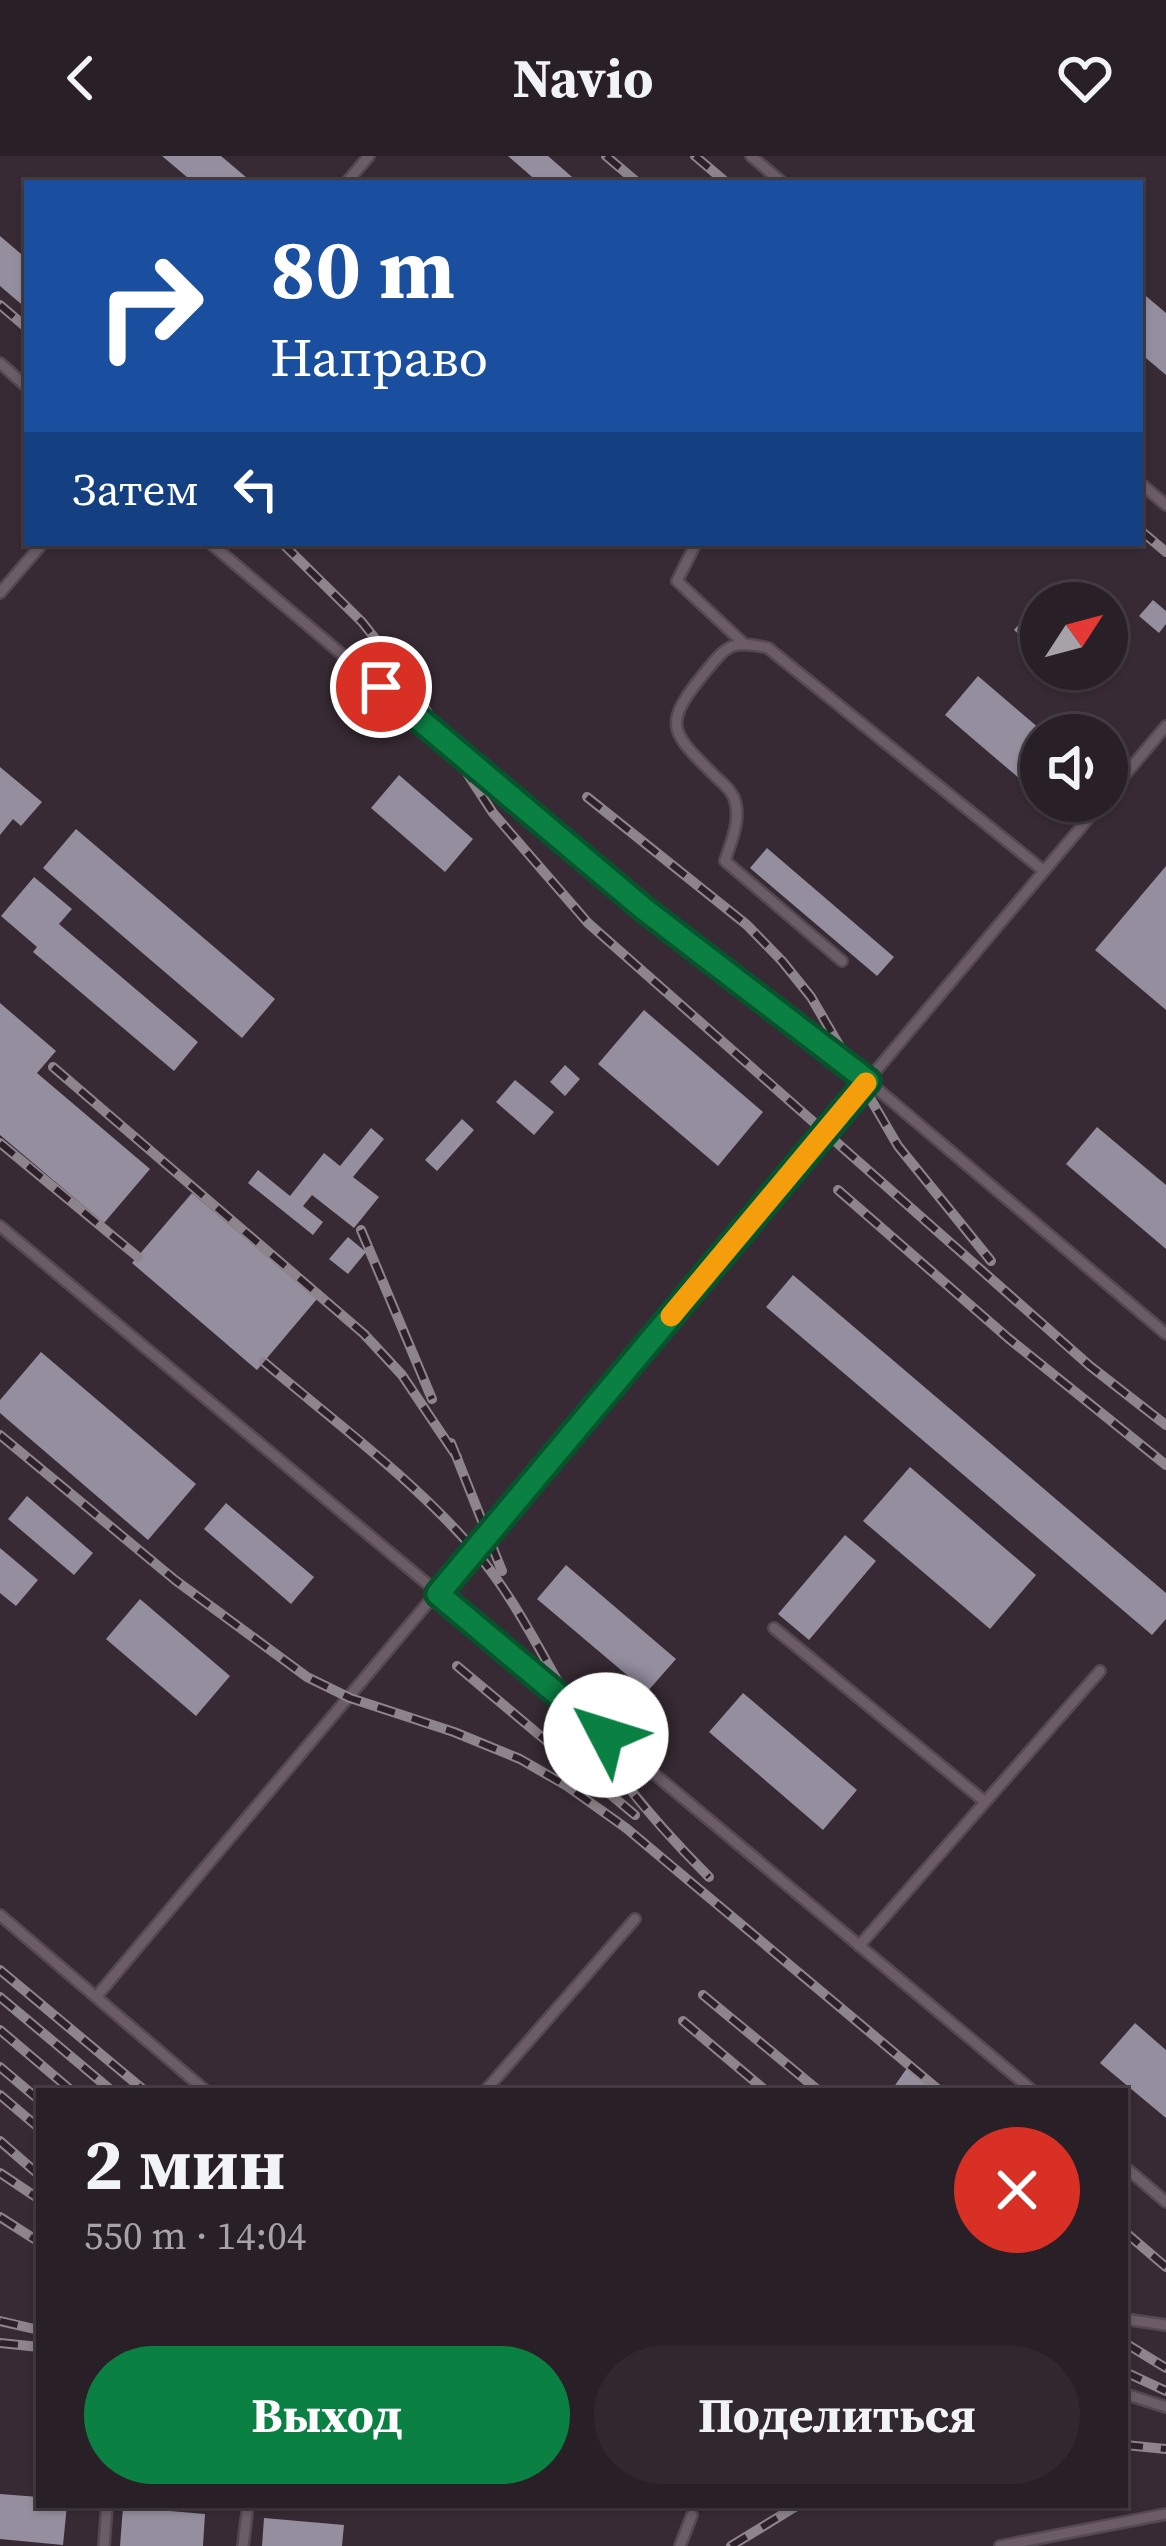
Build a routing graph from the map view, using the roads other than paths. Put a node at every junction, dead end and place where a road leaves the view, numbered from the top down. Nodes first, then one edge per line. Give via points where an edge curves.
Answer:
1 (369, 156) edge
2 (751, 156) edge
3 (349, 180) edge
4 (779, 180) edge
5 (0, 363) edge
6 (24, 384) edge
7 (1143, 486) edge
8 (1166, 505) edge
9 (40, 546) edge
10 (214, 546) edge
11 (694, 546) edge
12 (0, 593) edge
13 (742, 642) junction
14 (1166, 726) edge
15 (1128, 771) edge
16 (1086, 822) edge
17 (1044, 872) junction
18 (842, 961) dead end
19 (868, 1081) junction
20 (0, 1226) edge
21 (1166, 1334) edge
22 (438, 1594) junction
23 (775, 1628) dead end
24 (1100, 1671) dead end
25 (984, 1801) junction
26 (0, 1915) edge
27 (635, 1919) dead end
28 (859, 1946) junction
29 (96, 1997) junction
30 (202, 2088) edge
31 (488, 2088) edge
32 (1029, 2088) edge
33 (1128, 2170) edge
34 (1166, 2202) edge
35 (1128, 2319) edge
36 (1166, 2325) edge
37 (1128, 2395) edge
38 (1166, 2407) edge
39 (107, 2508) edge
40 (248, 2508) edge
41 (1166, 2514) edge
42 (692, 2515) dead end
43 (104, 2546) edge
44 (244, 2546) edge
45 (680, 2546) edge
46 (1000, 2546) edge

1 - 3 lane
2 - 4 lane
5 - 6 lane
7 - 8 lane
9 - 12 lane
10 - 19 lane via 644,909
11 - 13 lane via 676,581
13 - 17 lane via 768,648
13 - 18 lane via 723,650 685,697 675,722 679,739 733,794 738,817 725,861
14 - 15 lane
16 - 17 lane
17 - 19 lane
19 - 21 lane
19 - 22 lane
20 - 22 lane
22 - 28 lane
22 - 29 lane
23 - 25 lane
24 - 25 lane
25 - 28 lane
26 - 29 lane
27 - 31 lane
28 - 32 lane
29 - 30 lane
33 - 34 lane
35 - 36 lane
37 - 38 lane
39 - 43 lane
40 - 44 lane
41 - 46 lane
42 - 45 lane

